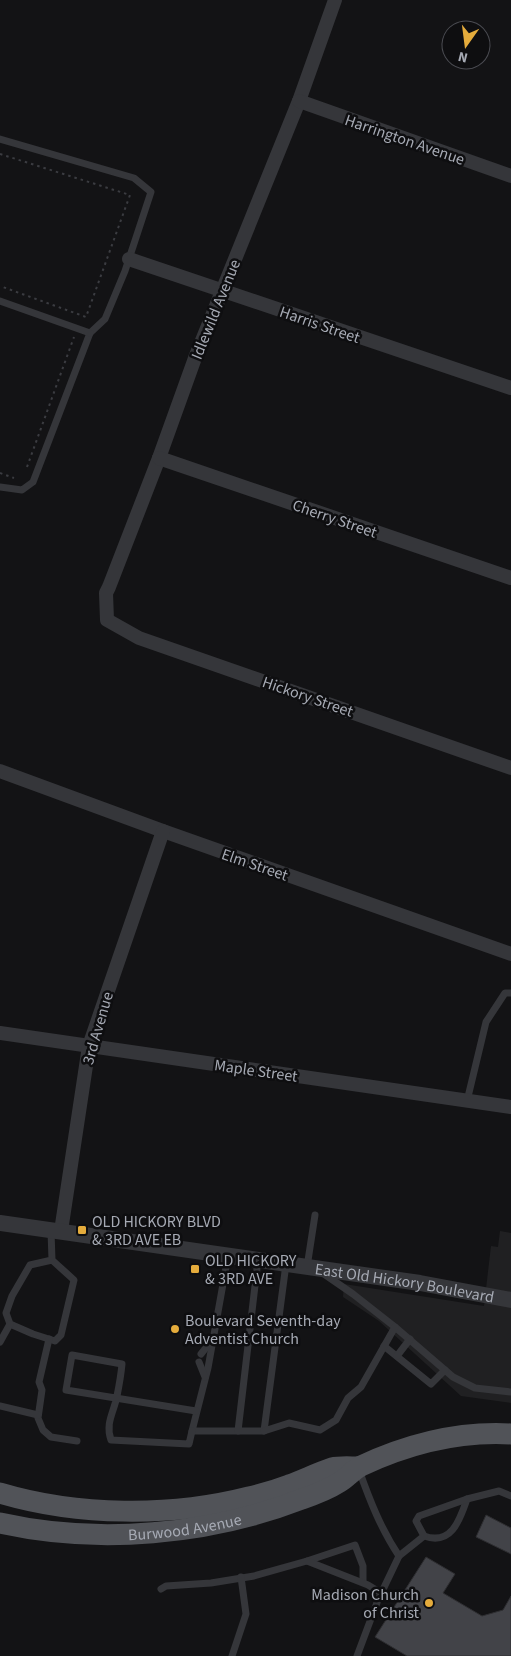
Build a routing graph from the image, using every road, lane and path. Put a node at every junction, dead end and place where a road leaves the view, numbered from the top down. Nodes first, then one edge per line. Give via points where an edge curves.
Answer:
1 (335, 0) edge
2 (299, 101) junction
3 (0, 139) edge
4 (0, 154) edge
5 (511, 176) edge
6 (129, 259) junction
7 (0, 286) edge
8 (222, 291) junction
9 (0, 301) edge
10 (90, 333) junction
11 (74, 338) dead end
12 (511, 388) edge
13 (159, 458) junction
14 (0, 473) edge
15 (26, 473) dead end
16 (15, 479) dead end
17 (0, 487) edge
18 (511, 578) edge
19 (107, 620) joint
20 (511, 768) edge
21 (0, 771) edge
22 (163, 831) junction
23 (511, 954) edge
24 (511, 993) edge
25 (0, 1033) edge
26 (89, 1046) junction
27 (467, 1101) junction
28 (511, 1107) edge
29 (315, 1215) dead end
30 (0, 1223) edge
31 (56, 1231) junction
32 (228, 1256) junction
33 (52, 1260) junction
34 (258, 1260) junction
35 (286, 1264) junction
36 (311, 1268) junction
37 (511, 1300) edge
38 (10, 1324) junction
39 (395, 1326) junction
40 (213, 1338) junction
41 (49, 1339) junction
42 (410, 1339) junction
43 (0, 1342) edge
44 (384, 1346) junction
45 (201, 1354) dead end
46 (397, 1356) junction
47 (199, 1362) dead end
48 (445, 1370) junction
49 (205, 1378) junction
50 (511, 1392) edge
51 (116, 1399) junction
52 (0, 1406) edge
53 (196, 1411) junction
54 (38, 1416) junction
55 (264, 1430) junction
56 (192, 1431) junction
57 (238, 1431) junction
58 (511, 1434) edge
59 (77, 1441) dead end
60 (358, 1467) junction
61 (0, 1493) edge
62 (511, 1496) edge
63 (467, 1499) junction
64 (0, 1523) edge
65 (424, 1536) junction
66 (399, 1556) junction
67 (307, 1561) junction
68 (241, 1577) junction
69 (363, 1582) junction
70 (161, 1589) dead end
71 (381, 1593) junction
72 (232, 1656) edge
73 (357, 1656) edge

1 - 2 street, Idlewild Avenue
2 - 5 street, Harrington Avenue
2 - 8 street, Idlewild Avenue
3 - 6 lane via 134,178 151,192
4 - 7 path via 130,195 86,317
6 - 8 street, Harris Street
6 - 10 lane via 104,319
8 - 12 street, Harris Street
8 - 13 street, Idlewild Avenue
9 - 10 lane
10 - 17 lane via 33,482 22,490
11 - 15 path
13 - 18 street, Cherry Street
13 - 19 street, Idlewild Avenue via 106,593
14 - 16 path
19 - 20 street, Hickory Street via 139,638
21 - 22 street, Elm Street
22 - 23 street, Elm Street
22 - 26 street, 3rd Avenue
24 - 27 lane via 505,993 486,1022
25 - 26 street, Maple Street
26 - 27 street, Maple Street
26 - 31 street, 3rd Avenue
27 - 28 street, Maple Street
29 - 36 lane
30 - 31 street, East Old Hickory Boulevard
31 - 32 street, East Old Hickory Boulevard
31 - 33 lane
32 - 34 street, East Old Hickory Boulevard
32 - 40 lane
33 - 38 lane via 30,1265 6,1313
33 - 41 lane via 74,1280 61,1335 55,1341
34 - 35 street, East Old Hickory Boulevard
34 - 57 lane
35 - 36 street, East Old Hickory Boulevard
35 - 55 lane
36 - 37 street, East Old Hickory Boulevard
36 - 39 lane
38 - 41 lane
38 - 43 lane
39 - 42 lane
39 - 44 lane
40 - 45 lane
40 - 49 lane
41 - 54 lane via 40,1382
42 - 46 lane
42 - 48 lane
44 - 46 lane
44 - 55 lane via 361,1387 348,1398 336,1420 320,1430 289,1423
46 - 48 lane via 431,1384
47 - 49 lane
48 - 50 lane via 475,1388
49 - 53 lane
51 - 51 lane via 122,1364 72,1355 66,1390
51 - 53 lane
51 - 56 lane via 109,1421 111,1440 189,1444
52 - 54 lane
53 - 56 lane
54 - 59 lane via 43,1430 51,1437
55 - 57 lane
56 - 57 lane
58 - 60 main road, Burwood Avenue via 475,1434 434,1440
60 - 61 main road, Burwood Avenue via 333,1468 248,1498 193,1507 103,1511 56,1506
60 - 64 main road, Burwood Avenue via 340,1483 301,1500 235,1520 188,1529 147,1534 69,1533
60 - 66 lane via 375,1515
62 - 63 lane via 498,1491
63 - 65 lane via 451,1532 434,1538
63 - 65 lane via 419,1516 416,1521
65 - 66 lane
66 - 71 lane
67 - 68 lane
67 - 69 lane
67 - 69 lane via 355,1546 363,1566
68 - 70 lane
68 - 72 lane via 246,1614
69 - 71 lane
71 - 73 lane

